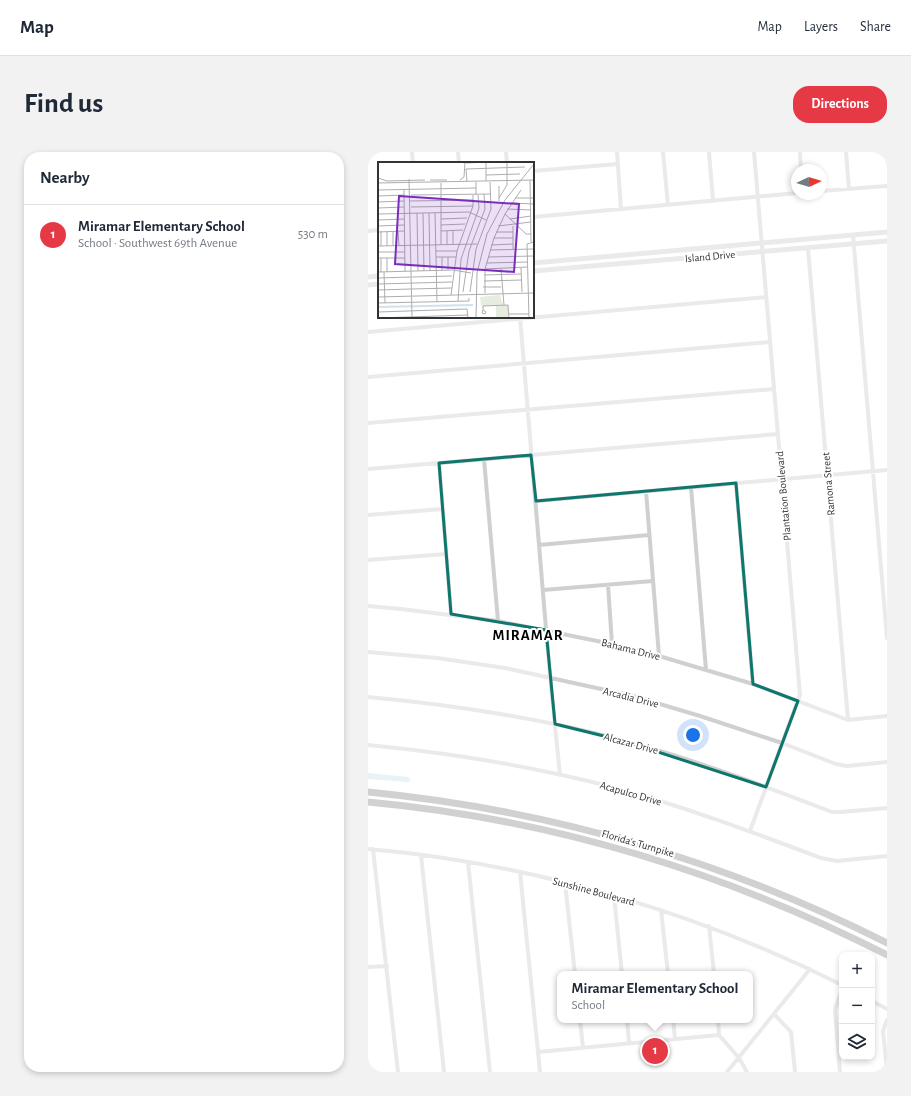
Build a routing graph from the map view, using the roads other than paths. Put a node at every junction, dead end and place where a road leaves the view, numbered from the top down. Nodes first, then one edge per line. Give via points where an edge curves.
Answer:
1 (412, 152) edge
2 (458, 152) edge
3 (506, 152) edge
4 (617, 152) edge
5 (663, 152) edge
6 (709, 152) edge
7 (754, 152) edge
8 (800, 152) edge
9 (846, 152) edge
10 (413, 162) edge
11 (459, 162) edge
12 (507, 162) edge
13 (618, 164) junction
14 (801, 164) edge
15 (534, 171) edge
16 (887, 186) edge
17 (849, 189) junction
18 (827, 191) edge
19 (791, 194) edge
20 (758, 197) junction
21 (713, 201) junction
22 (668, 205) junction
23 (622, 209) junction
24 (534, 217) edge
25 (378, 230) edge
26 (368, 231) edge
27 (887, 232) edge
28 (853, 235) junction
29 (887, 241) edge
30 (762, 243) junction
31 (854, 244) junction
32 (808, 248) junction
33 (763, 252) junction
34 (534, 263) edge
35 (534, 271) edge
36 (378, 276) edge
37 (368, 277) edge
38 (378, 284) edge
39 (368, 285) edge
40 (766, 297) junction
41 (534, 317) edge
42 (520, 318) edge
43 (368, 332) edge
44 (770, 342) junction
45 (524, 364) junction
46 (368, 377) edge
47 (774, 389) junction
48 (527, 409) junction
49 (368, 423) edge
50 (778, 434) junction
51 (531, 455) junction
52 (484, 459) junction
53 (439, 463) junction
54 (368, 469) edge
55 (887, 470) edge
56 (873, 471) junction
57 (827, 476) junction
58 (782, 479) junction
59 (736, 483) junction
60 (691, 487) junction
61 (646, 491) junction
62 (536, 501) junction
63 (442, 509) junction
64 (368, 515) edge
65 (649, 535) junction
66 (539, 545) junction
67 (446, 554) junction
68 (368, 560) edge
69 (653, 581) junction
70 (608, 585) junction
71 (543, 590) junction
72 (368, 606) edge
73 (451, 614) junction
74 (498, 621) junction
75 (546, 630) junction
76 (887, 638) edge
77 (612, 644) junction
78 (368, 652) edge
79 (659, 656) junction
80 (706, 670) junction
81 (550, 677) junction
82 (752, 684) junction
83 (368, 697) edge
84 (798, 701) junction
85 (887, 716) edge
86 (848, 720) junction
87 (555, 724) junction
88 (782, 743) junction
89 (368, 745) edge
90 (887, 762) edge
91 (560, 775) junction
92 (766, 787) junction
93 (368, 792) edge
94 (368, 802) edge
95 (887, 808) edge
96 (750, 831) junction
97 (368, 849) edge
98 (374, 849) junction
99 (421, 855) junction
100 (887, 856) edge
101 (468, 862) junction
102 (520, 872) junction
103 (565, 883) junction
104 (614, 896) junction
105 (662, 910) junction
106 (709, 926) junction
107 (887, 943) edge
108 (887, 955) edge
109 (387, 966) junction
110 (368, 967) edge
111 (810, 969) junction
112 (575, 971) edge
113 (622, 971) edge
114 (668, 971) edge
115 (714, 971) edge
116 (839, 984) edge
117 (839, 998) edge
118 (875, 1003) edge
119 (887, 1009) edge
120 (774, 1014) junction
121 (887, 1020) edge
122 (580, 1023) edge
123 (627, 1023) edge
124 (673, 1023) edge
125 (718, 1023) edge
126 (719, 1035) junction
127 (675, 1038) junction
128 (629, 1042) junction
129 (583, 1047) junction
130 (538, 1052) junction
131 (739, 1058) junction
132 (887, 1070) edge
133 (398, 1072) edge
134 (444, 1072) edge
135 (490, 1072) edge
136 (540, 1072) edge
137 (727, 1072) edge
138 (747, 1072) edge
139 (795, 1072) edge
140 (840, 1072) edge

1 - 10 street
2 - 11 street
3 - 12 street
4 - 13 street
5 - 22 street
6 - 21 street
7 - 20 street, Plantation Boulevard
8 - 14 street
9 - 17 street
13 - 15 street
13 - 23 street
16 - 17 street
17 - 18 street
19 - 20 street
20 - 21 street
20 - 30 street, Plantation Boulevard
21 - 22 street
22 - 23 street
23 - 24 street
25 - 26 street
27 - 28 street, Island Drive
28 - 30 street, Island Drive
28 - 31 street
29 - 31 street, Island Drive
30 - 33 street, Plantation Boulevard
30 - 34 street, Island Drive
31 - 32 street, Island Drive
31 - 56 street
32 - 33 street, Island Drive
32 - 57 street, Ramona Street
33 - 35 street, Island Drive
33 - 40 street, Plantation Boulevard
36 - 37 street
38 - 39 street
40 - 41 street
40 - 44 street, Plantation Boulevard
42 - 43 street
42 - 45 street
44 - 45 street
44 - 47 street, Plantation Boulevard
45 - 46 street
45 - 48 street
47 - 48 street
47 - 50 street, Plantation Boulevard
48 - 49 street
48 - 51 street
50 - 51 street
50 - 58 street, Plantation Boulevard
51 - 52 street
51 - 62 street
52 - 53 street
52 - 74 street
53 - 54 street
53 - 63 street
55 - 56 street
56 - 57 street
56 - 76 street
57 - 58 street
57 - 86 street, Ramona Street
58 - 59 street
58 - 84 street, Plantation Boulevard via 800,695
59 - 60 street
59 - 82 street
60 - 61 street
60 - 80 street
61 - 62 street
61 - 65 street
62 - 66 street
63 - 64 street
63 - 67 street
65 - 66 street
65 - 69 street
66 - 71 street
67 - 68 street
67 - 73 street
69 - 70 street
69 - 79 street
70 - 71 street
70 - 77 street
71 - 75 street
72 - 73 street, Bahama Drive
73 - 74 street, Bahama Drive
74 - 75 street, Bahama Drive
75 - 77 street, Bahama Drive
75 - 81 street
77 - 79 street, Bahama Drive
78 - 81 street, Arcadia Drive via 437,658
79 - 80 street, Bahama Drive
80 - 82 street, Bahama Drive
81 - 87 street
81 - 88 street, Arcadia Drive via 640,698
82 - 84 street, Bahama Drive
83 - 87 street, Alcazar Drive via 429,703
84 - 86 street, Bahama Drive
84 - 88 street, Plantation Boulevard
85 - 86 street, Bahama Drive
87 - 91 street
87 - 92 street, Alcazar Drive via 692,761
88 - 90 street, Arcadia Drive via 847,766
88 - 92 street, Plantation Boulevard
89 - 91 street, Acapulco Drive via 423,750
91 - 96 street, Acapulco Drive via 612,787
92 - 95 street, Alcazar Drive via 832,812
92 - 96 street, Plantation Boulevard
93 - 107 highway, Florida's Turnpike via 512,812 641,844 698,862 774,891
94 - 108 highway, Florida's Turnpike via 502,821 643,855 768,900
96 - 100 street, Acapulco Drive via 820,858 837,861
97 - 98 street, Sunshine Boulevard
98 - 99 street, Sunshine Boulevard
98 - 109 street
99 - 101 street, Sunshine Boulevard
99 - 134 street
101 - 102 street, Sunshine Boulevard
101 - 135 street
102 - 103 street, Sunshine Boulevard
102 - 130 street
103 - 104 street, Sunshine Boulevard
103 - 112 street
104 - 105 street, Sunshine Boulevard
104 - 113 street
105 - 106 street, Sunshine Boulevard
105 - 114 street
106 - 111 street, Sunshine Boulevard
106 - 115 street
109 - 110 street
109 - 133 street
111 - 116 street, Sunshine Boulevard
111 - 120 street
117 - 140 street via 835,1010
118 - 119 street
120 - 131 street
120 - 139 street via 791,1032
121 - 132 street via 883,1031
122 - 129 street
123 - 128 street
124 - 127 street
125 - 126 street
126 - 127 street
126 - 131 street
127 - 128 street
128 - 129 street
129 - 130 street
130 - 136 street
131 - 137 street
131 - 138 street

